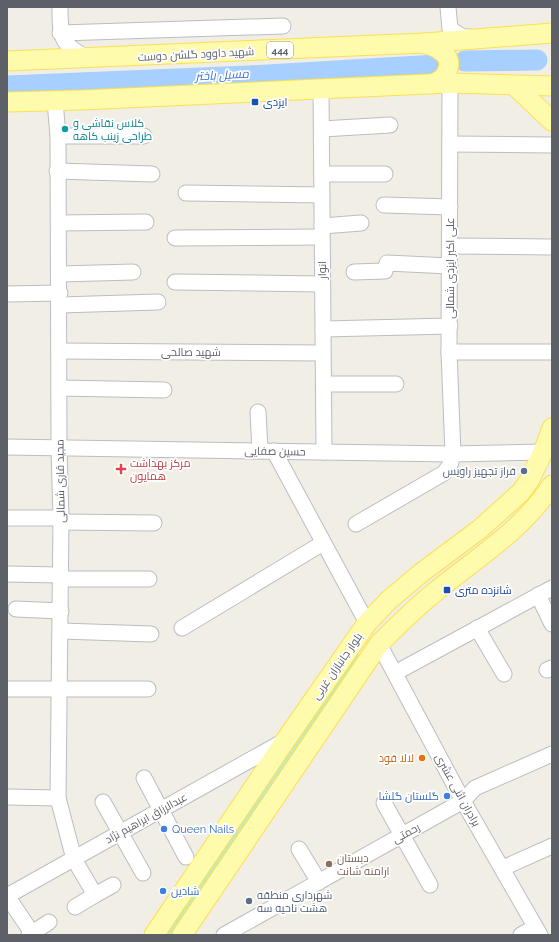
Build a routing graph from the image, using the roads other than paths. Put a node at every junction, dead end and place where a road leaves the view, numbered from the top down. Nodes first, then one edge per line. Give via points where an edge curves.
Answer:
1 (60, 7) edge
2 (448, 7) edge
3 (283, 26) dead end
4 (60, 33) junction
5 (552, 33) edge
6 (483, 37) junction
7 (424, 43) junction
8 (89, 58) junction
9 (7, 61) edge
10 (450, 83) junction
11 (431, 84) junction
12 (515, 86) junction
13 (552, 86) edge
14 (321, 88) junction
15 (55, 101) junction
16 (7, 102) edge
17 (552, 121) edge
18 (390, 125) dead end
19 (322, 129) junction
20 (58, 136) junction
21 (144, 136) dead end
22 (450, 144) junction
23 (552, 146) edge
24 (57, 171) junction
25 (152, 174) dead end
26 (322, 174) junction
27 (385, 174) dead end
28 (186, 194) dead end
29 (322, 195) junction
30 (384, 205) dead end
31 (450, 207) junction
32 (146, 222) dead end
33 (59, 223) junction
34 (361, 223) dead end
35 (322, 232) junction
36 (176, 238) dead end
37 (450, 246) junction
38 (552, 247) edge
39 (450, 266) junction
40 (133, 272) dead end
41 (354, 272) dead end
42 (60, 274) junction
43 (175, 282) dead end
44 (322, 284) junction
45 (7, 294) edge
46 (60, 299) junction
47 (158, 302) dead end
48 (450, 326) junction
49 (323, 329) junction
50 (59, 351) junction
51 (449, 352) junction
52 (552, 352) edge
53 (323, 353) junction
54 (325, 384) junction
55 (396, 384) dead end
56 (59, 388) junction
57 (164, 390) dead end
58 (258, 412) dead end
59 (552, 428) edge
60 (7, 447) edge
61 (59, 448) junction
62 (267, 450) junction
63 (548, 451) edge
64 (324, 452) junction
65 (453, 454) junction
66 (552, 485) edge
67 (7, 518) edge
68 (61, 520) junction
69 (154, 523) dead end
70 (356, 524) dead end
71 (323, 543) junction
72 (7, 574) edge
73 (60, 577) junction
74 (149, 580) dead end
75 (552, 588) edge
76 (538, 595) junction
77 (16, 609) dead end
78 (61, 611) junction
79 (367, 623) junction
80 (552, 624) edge
81 (182, 628) dead end
82 (477, 628) junction
83 (61, 631) junction
84 (151, 634) dead end
85 (379, 644) junction
86 (395, 673) junction
87 (504, 674) dead end
88 (7, 689) edge
89 (148, 689) dead end
90 (59, 690) junction
91 (285, 740) junction
92 (552, 754) edge
93 (144, 778) dead end
94 (7, 797) edge
95 (58, 798) junction
96 (463, 801) junction
97 (103, 802) dead end
98 (384, 803) dead end
99 (160, 810) junction
100 (120, 832) junction
101 (402, 835) junction
102 (552, 846) edge
103 (299, 849) dead end
104 (186, 857) dead end
105 (74, 858) junction
106 (503, 868) junction
107 (143, 873) dead end
108 (319, 882) junction
109 (430, 884) dead end
110 (113, 885) dead end
111 (94, 895) junction
112 (7, 896) edge
113 (75, 907) dead end
114 (49, 922) dead end
115 (537, 931) edge
116 (31, 934) edge
117 (154, 935) edge
118 (182, 935) edge
119 (224, 935) edge
120 (521, 935) edge

1 - 4 street
2 - 6 street via 448,26 453,32 463,37
3 - 4 street
4 - 8 street via 69,47
5 - 6 main road, شهید داوود گلشن دوست / 444
6 - 7 main road, شهید داوود گلشن دوست / 444
7 - 8 main road, شهید داوود گلشن دوست / 444
7 - 11 main road via 441,50 448,60 445,78
8 - 9 main road, شهید داوود گلشن دوست / 444
10 - 11 main road
10 - 12 main road
10 - 22 street, علی اکبر ایزدی شمالی
11 - 14 main road
12 - 13 main road
12 - 17 main road
14 - 15 main road
14 - 19 street, انوار
15 - 16 main road
15 - 20 street, مجید قاری شمالی
18 - 19 street
19 - 26 street, انوار
20 - 21 street
20 - 24 street, مجید قاری شمالی
22 - 23 street
22 - 31 street, علی اکبر ایزدی شمالی
24 - 25 street
24 - 33 street, مجید قاری شمالی
26 - 27 street
26 - 29 street, انوار
28 - 29 street
29 - 35 street, انوار
30 - 31 street
31 - 37 street, علی اکبر ایزدی شمالی
32 - 33 street
33 - 42 street, مجید قاری شمالی
34 - 35 street
35 - 36 street
35 - 44 street, انوار
37 - 38 street
37 - 39 street, علی اکبر ایزدی شمالی
39 - 41 street via 387,263 385,271
39 - 48 street, علی اکبر ایزدی شمالی
40 - 42 street
42 - 46 street, مجید قاری شمالی
43 - 44 street
44 - 49 street, انوار
45 - 46 street
46 - 47 street
46 - 50 street, مجید قاری شمالی
48 - 49 street
48 - 51 street, علی اکبر ایزدی شمالی
49 - 53 street, انوار
50 - 53 street, شهید صالحی
50 - 56 street, مجید قاری شمالی
51 - 52 street
51 - 65 street, علی اکبر ایزدی شمالی
53 - 54 street, انوار
54 - 55 street
54 - 64 street, انوار
56 - 57 street
56 - 61 street, مجید قاری شمالی
58 - 62 street
59 - 63 main road, بلوار جانبازان غربی
60 - 61 street, حسین صفایی
61 - 62 street, حسین صفایی
61 - 68 street, مجید قاری شمالی
62 - 64 street, حسین صفایی
62 - 71 street
63 - 65 street, حسین صفایی
63 - 79 main road, بلوار جانبازان غربی via 512,502 421,573
64 - 65 street, حسین صفایی
65 - 70 street via 444,473
66 - 85 main road, بلوار جانبازان غربی via 527,517 495,547 436,591
67 - 68 street
68 - 69 street
68 - 73 street, مجید قاری شمالی
71 - 79 street
71 - 81 street
72 - 73 street
73 - 74 street
73 - 78 street, مجید قاری شمالی
75 - 76 street
76 - 80 street
76 - 82 street
77 - 78 street
78 - 83 street, مجید قاری شمالی
79 - 85 main road
79 - 91 main road, بلوار جانبازان غربی
82 - 86 street
82 - 87 street
83 - 84 street
83 - 90 street, مجید قاری شمالی
85 - 86 street, برادران اثنی عشری
85 - 118 main road, بلوار جانبازان غربی
86 - 96 street, برادران اثنی عشری
88 - 90 street
89 - 90 street
90 - 95 street, مجید قاری شمالی
91 - 99 street, عبدالرزاق ابراهیم نژاد
91 - 117 main road, بلوار جانبازان غربی
92 - 96 street, رحمتی via 474,788
93 - 99 street
94 - 95 street
95 - 105 street, مجید قاری شمالی
96 - 101 street, رحمتی
96 - 106 street, برادران اثنی عشری
97 - 100 street
98 - 101 street
99 - 100 street, عبدالرزاق ابراهیم نژاد
99 - 104 street
100 - 105 street, عبدالرزاق ابراهیم نژاد
100 - 107 street
101 - 108 street, رحمتی
101 - 109 street
102 - 106 street
103 - 108 street
105 - 111 street, مجید قاری شمالی
105 - 112 street, عبدالرزاق ابراهیم نژاد
106 - 115 street, برادران اثنی عشری
108 - 119 street, رحمتی
110 - 111 street
111 - 113 street
112 - 116 street
114 - 116 street
115 - 120 street

